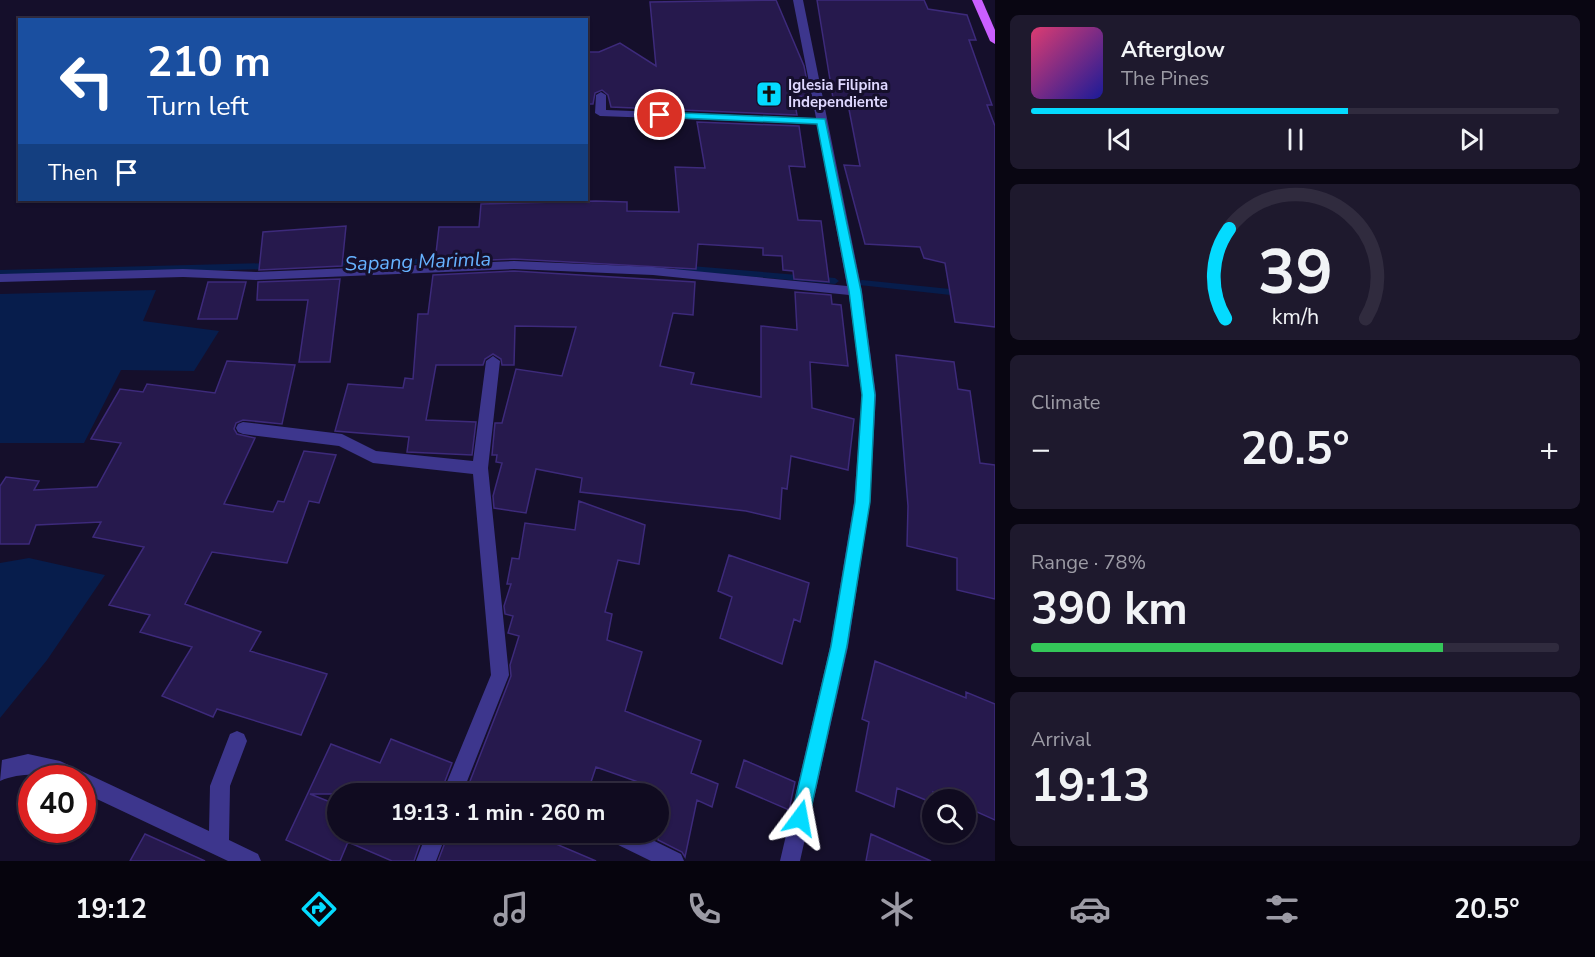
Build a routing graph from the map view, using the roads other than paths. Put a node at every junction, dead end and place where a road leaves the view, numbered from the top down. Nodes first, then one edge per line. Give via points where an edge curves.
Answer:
1 (798, 0) edge
2 (977, 0) edge
3 (995, 40) edge
4 (601, 96) dead end
5 (821, 121) junction
6 (0, 278) edge
7 (855, 291) junction
8 (493, 361) dead end
9 (243, 428) dead end
10 (480, 468) junction
11 (237, 741) dead end
12 (18, 765) edge
13 (0, 771) edge
14 (456, 783) edge
15 (96, 788) edge
16 (433, 843) edge
17 (636, 843) edge
18 (219, 846) junction
19 (251, 861) edge
20 (426, 861) edge
21 (674, 861) edge
22 (790, 861) edge

1 - 5 street
2 - 3 main road
4 - 5 street via 600,113
5 - 7 street
6 - 7 street via 183,273 256,276 514,265 653,271
7 - 22 street via 869,395 862,502 839,646
8 - 10 street
9 - 10 street via 342,440 373,457
10 - 14 street via 500,675
11 - 18 street via 220,786
12 - 13 street via 8,765
15 - 18 street
16 - 20 street
17 - 21 street
18 - 19 street

